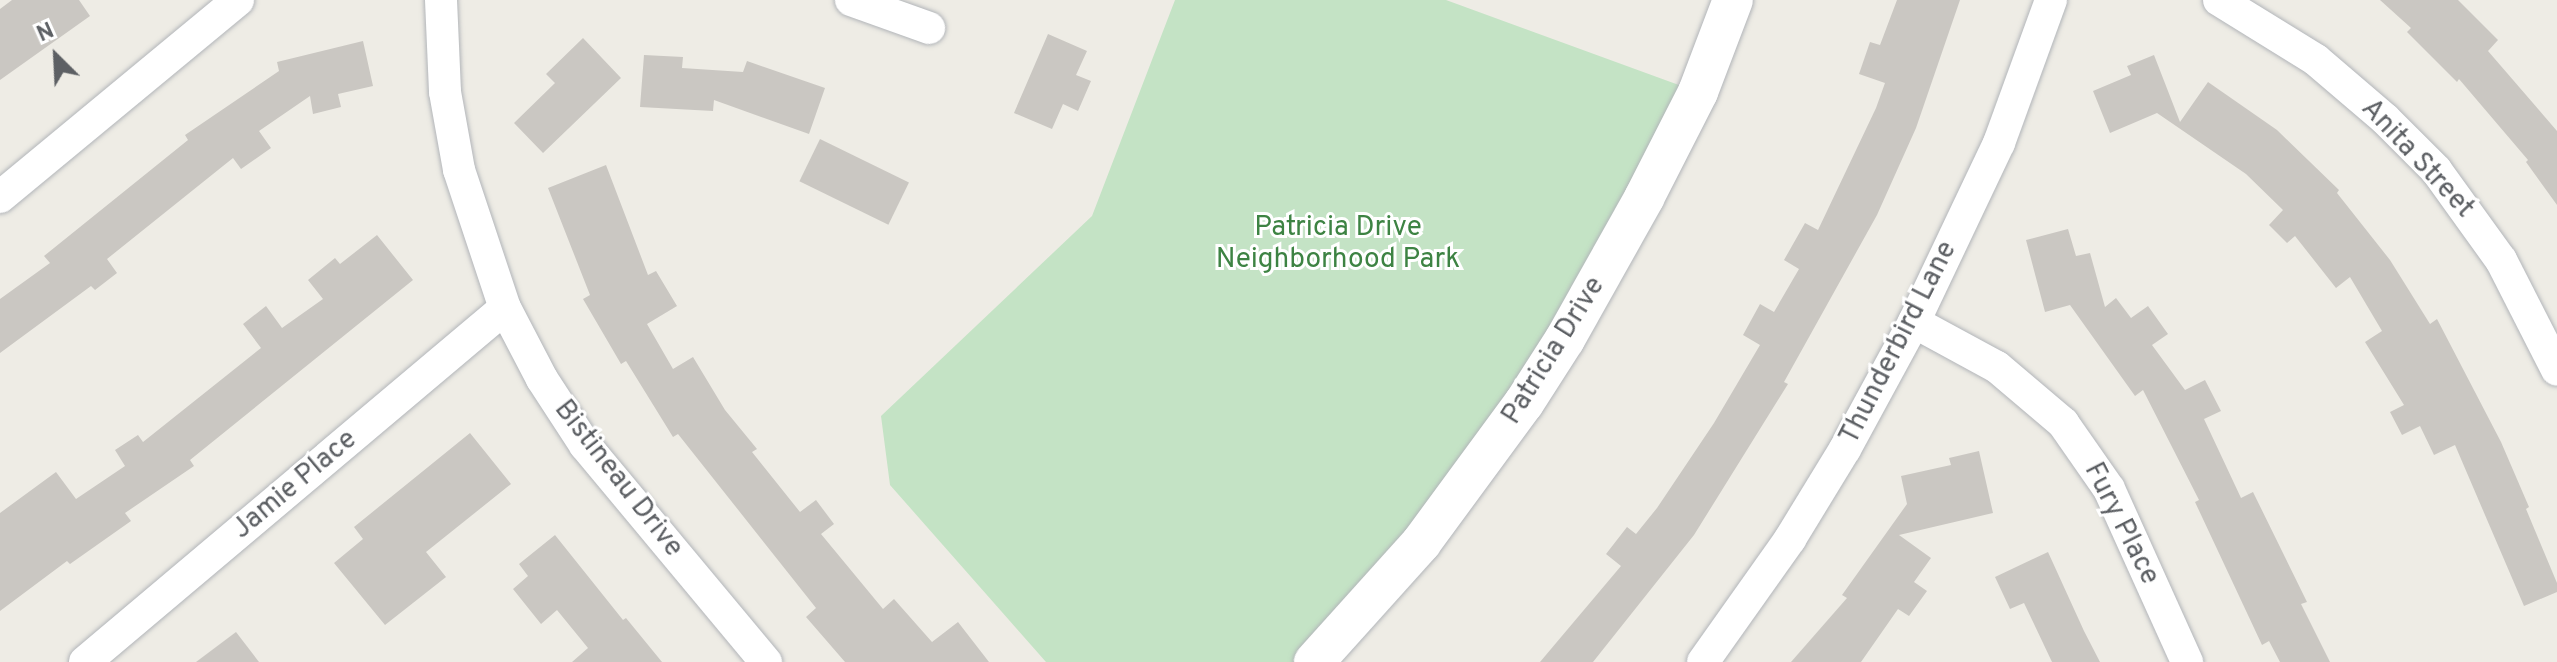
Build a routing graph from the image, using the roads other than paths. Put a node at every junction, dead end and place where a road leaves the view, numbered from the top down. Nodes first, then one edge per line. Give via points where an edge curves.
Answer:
1 (238, 0) edge
2 (441, 0) edge
3 (851, 0) edge
4 (1733, 0) edge
5 (2051, 0) edge
6 (2219, 0) edge
7 (929, 28) dead end
8 (0, 197) edge
9 (505, 308) junction
10 (1914, 322) junction
11 (2557, 370) edge
12 (85, 662) edge
13 (766, 662) edge
14 (1314, 662) edge
15 (1703, 662) edge
16 (2187, 662) edge

1 - 8 street
2 - 9 street, Bistineau Drive via 445,92 459,170
3 - 7 street
4 - 14 street, Patricia Drive via 1685,119 1565,339 1421,543
5 - 10 street, Thunderbird Lane via 1999,143
6 - 11 street, Anita Street via 2316,60 2436,170 2501,260
9 - 12 street, Jamie Place
9 - 13 street, Bistineau Drive via 585,445
10 - 15 street, Thunderbird Lane via 1790,539
10 - 16 street, Fury Place via 1997,367 2063,423 2116,503

